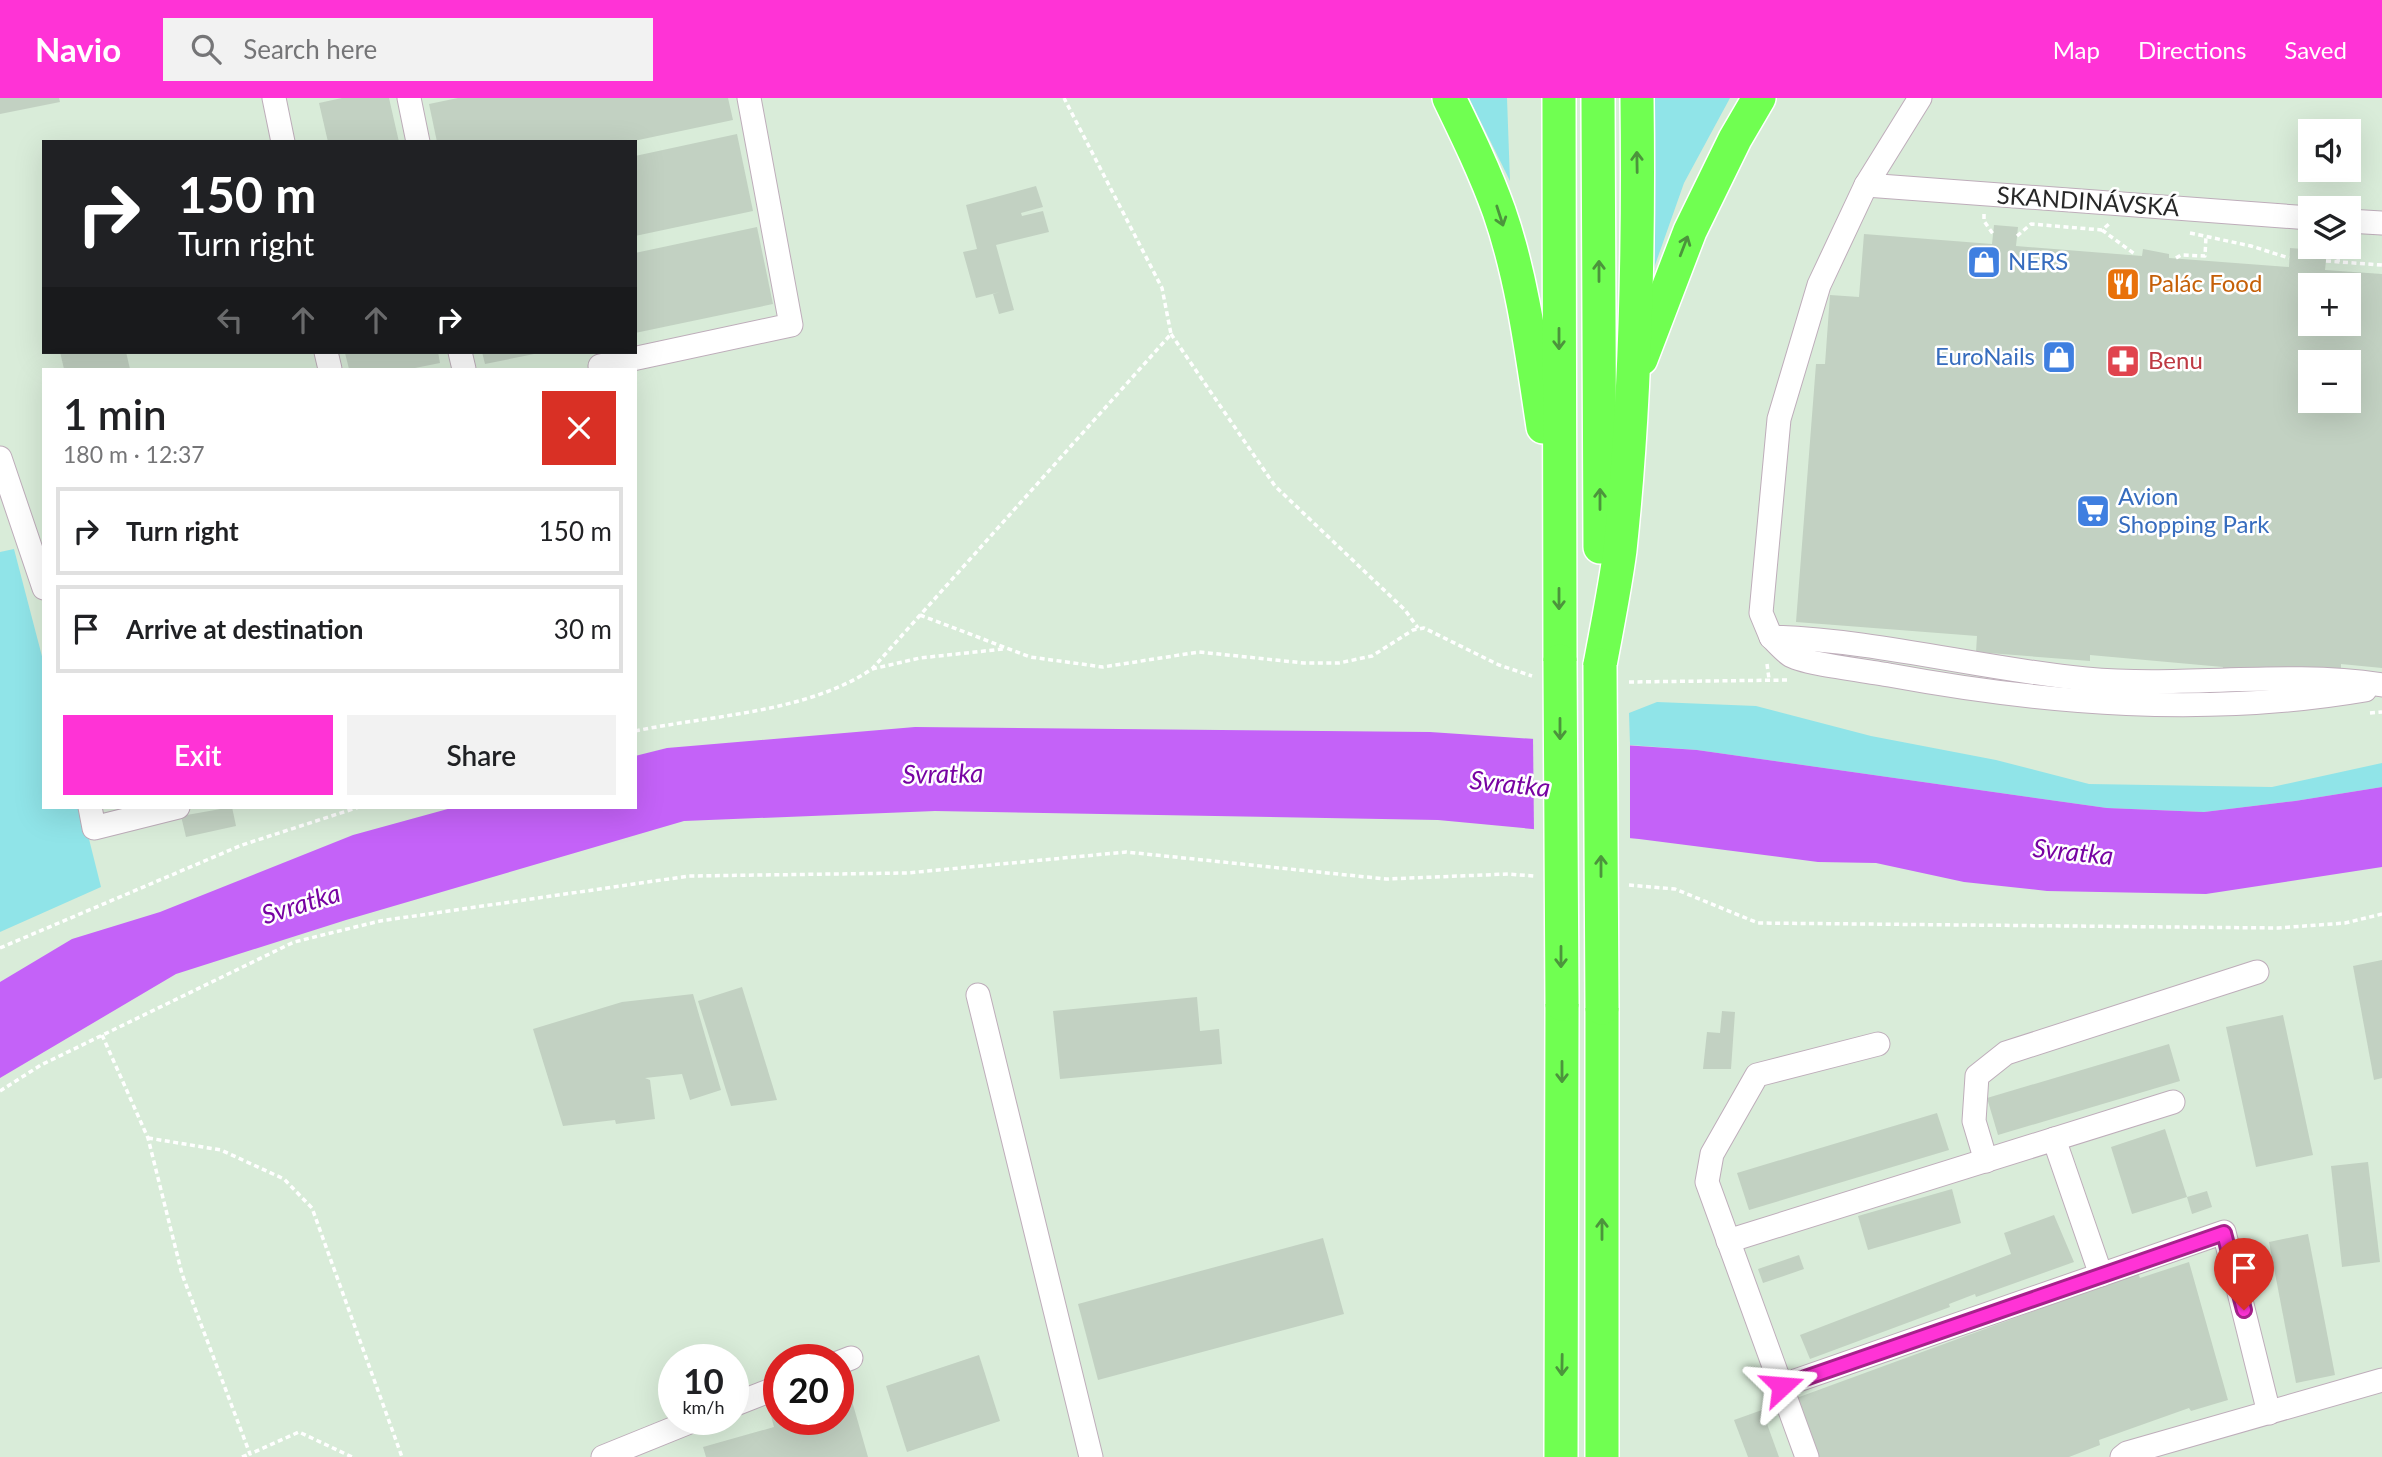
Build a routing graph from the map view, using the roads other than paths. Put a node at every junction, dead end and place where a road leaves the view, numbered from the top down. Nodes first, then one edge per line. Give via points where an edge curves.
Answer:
1 (274, 98) edge
2 (409, 98) edge
3 (749, 98) edge
4 (1449, 98) edge
5 (1559, 98) edge
6 (1598, 98) edge
7 (1637, 98) edge
8 (1759, 98) edge
9 (1920, 98) edge
10 (283, 140) edge
11 (418, 140) edge
12 (1866, 185) junction
13 (2298, 217) edge
14 (2361, 222) edge
15 (2382, 223) edge
16 (596, 368) edge
17 (1632, 377) junction
18 (0, 458) edge
19 (1559, 537) junction
20 (42, 582) edge
21 (1600, 665) junction
22 (2382, 686) edge
23 (161, 809) edge
24 (92, 817) edge
25 (2258, 972) dead end
26 (978, 995) dead end
27 (1878, 1044) dead end
28 (2173, 1102) dead end
29 (2054, 1139) junction
30 (1986, 1161) junction
31 (1728, 1241) junction
32 (2101, 1275) junction
33 (2382, 1380) edge
34 (1782, 1386) junction
35 (2270, 1413) junction
36 (658, 1435) edge
37 (603, 1457) edge
38 (1091, 1457) edge
39 (1561, 1457) edge
40 (1602, 1457) edge
41 (1807, 1457) edge
42 (2122, 1457) edge

1 - 10 street
2 - 11 street
3 - 16 street via 791,325
4 -> 19 highway via 1500,212 1519,282
5 -> 19 highway
21 -> 6 highway
17 -> 7 highway via 1639,246
17 -> 8 highway via 1690,231
9 - 12 street
12 - 13 street, SKANDINÁVSKÁ
12 - 22 street via 1819,285 1779,419 1760,613 1771,637 2085,679 2163,684 2340,678
14 - 15 street
17 - 21 highway via 1619,551
18 - 20 street
19 -> 39 highway, bridge via 1546,669 1562,1004
40 -> 21 highway, bridge
23 - 24 street
25 - 30 street via 2006,1053 1977,1076 1975,1121
26 - 38 street
27 - 31 street via 1758,1075 1712,1154 1707,1182
28 - 29 street
29 - 30 street
29 - 32 street
30 - 31 street
31 - 34 street
32 - 34 street
32 - 35 street via 2224,1233
33 - 35 street
34 - 41 street
35 - 42 street
36 - 37 street

